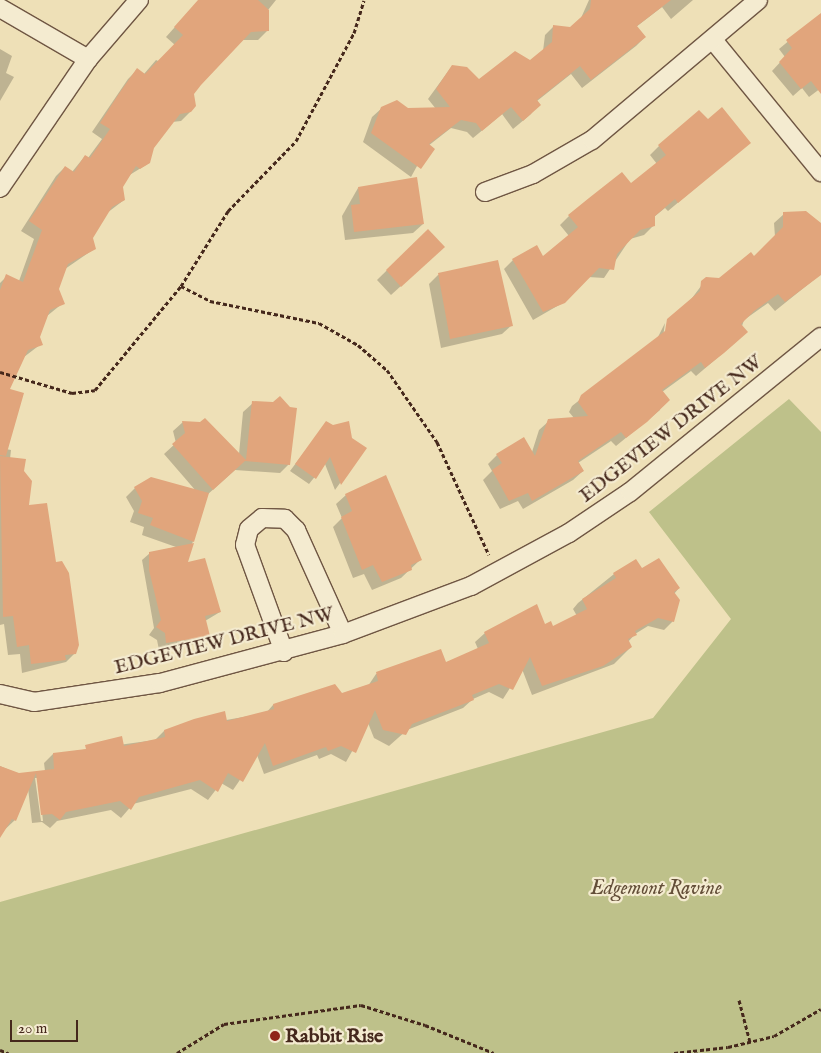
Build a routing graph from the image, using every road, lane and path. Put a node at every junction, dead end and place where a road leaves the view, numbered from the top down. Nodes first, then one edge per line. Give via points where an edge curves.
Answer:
1 (139, 0) edge
2 (364, 0) edge
3 (758, 0) edge
4 (0, 8) edge
5 (714, 40) junction
6 (88, 59) junction
7 (821, 172) edge
8 (0, 188) edge
9 (486, 192) dead end
10 (181, 286) junction
11 (821, 337) edge
12 (0, 372) edge
13 (497, 573) junction
14 (344, 634) junction
15 (284, 652) junction
16 (0, 694) edge
17 (739, 1000) dead end
18 (821, 1009) edge
19 (750, 1042) junction
20 (0, 1050) edge
21 (8, 1053) edge
22 (177, 1053) edge
23 (494, 1053) edge
24 (674, 1053) edge

1 - 6 street
2 - 10 path via 354,33 296,142 228,211
3 - 5 street
4 - 6 street
5 - 7 street
5 - 9 street via 592,140 533,174
6 - 8 street
10 - 12 path via 95,390 72,393
10 - 13 path via 210,301 319,323 358,345 387,370 437,442
11 - 13 street, EDGEVIEW DRIVE NW via 630,492
13 - 14 street, EDGEVIEW DRIVE NW
14 - 15 street, EDGEVIEW DRIVE NW
14 - 15 street via 296,530 277,517 262,518 249,529 245,545
15 - 16 street, EDGEVIEW DRIVE NW via 160,683 34,702
17 - 19 path
18 - 19 path via 800,1024
19 - 24 path
20 - 21 path
22 - 23 path via 224,1024 361,1005 426,1024

